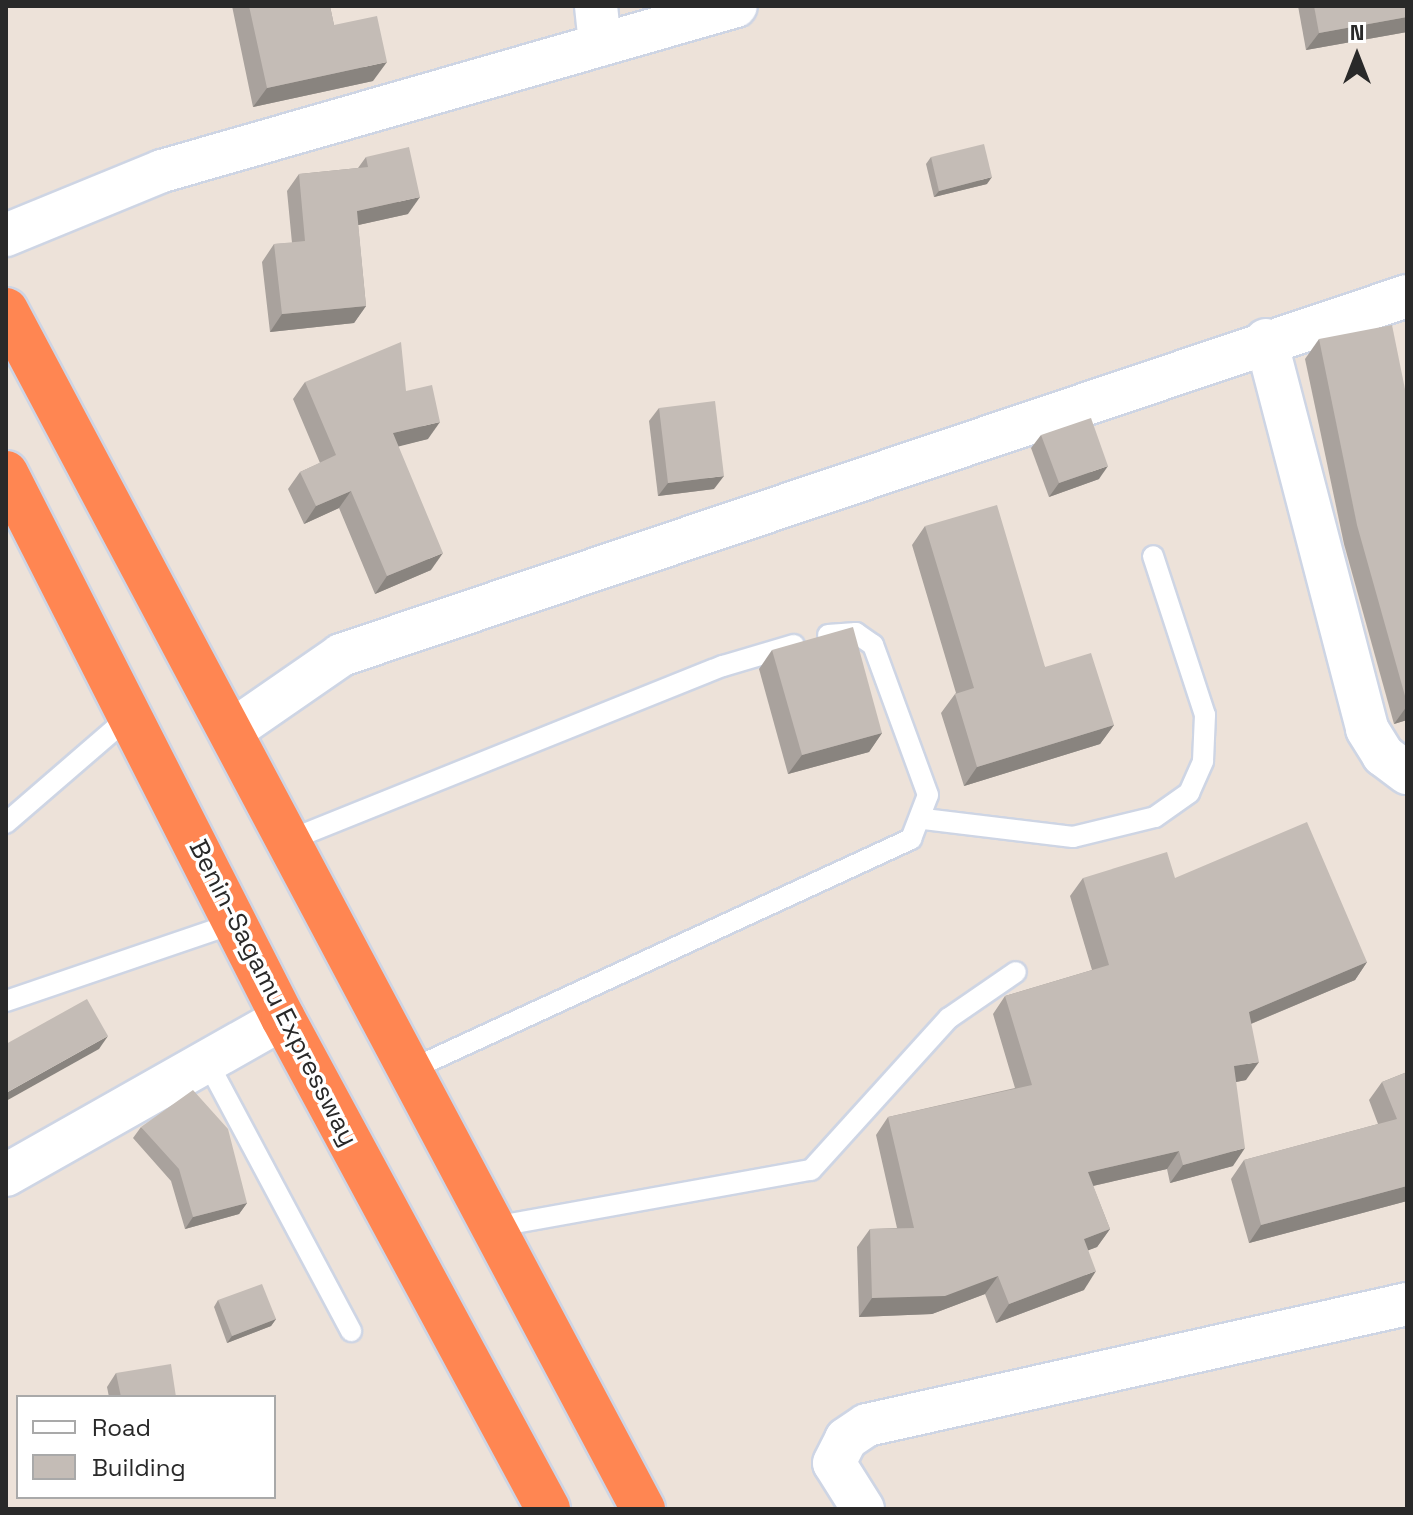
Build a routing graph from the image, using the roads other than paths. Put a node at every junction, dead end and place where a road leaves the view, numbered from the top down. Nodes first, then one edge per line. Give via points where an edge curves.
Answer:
1 (736, 6) edge
2 (598, 26) edge
3 (6, 235) edge
4 (1407, 296) edge
5 (6, 310) edge
6 (1266, 340) junction
7 (6, 473) edge
8 (1153, 556) dead end
9 (131, 715) junction
10 (230, 732) junction
11 (1407, 773) edge
12 (924, 819) junction
13 (6, 823) edge
14 (287, 841) junction
15 (235, 923) junction
16 (1016, 972) dead end
17 (6, 1001) edge
18 (283, 1018) junction
19 (208, 1063) junction
20 (410, 1070) junction
21 (6, 1175) edge
22 (493, 1227) junction
23 (1407, 1304) edge
24 (351, 1331) dead end
25 (548, 1509) edge
26 (643, 1509) edge
27 (863, 1509) edge

1 - 2 street
2 - 3 street via 162,171
4 - 6 street
5 - 10 highway
6 - 10 street via 341,655
6 - 11 street via 1367,729 1383,755
7 - 9 highway, Benin-Sagamu Expressway
8 - 12 lane via 1205,715 1203,761 1189,793 1155,817 1073,837
9 - 13 lane
9 - 15 highway, Benin-Sagamu Expressway
10 - 14 highway
12 - 14 lane via 928,795 873,645 856,633 835,633 723,666
12 - 20 lane via 911,839
14 - 20 highway
15 - 17 lane
15 - 18 highway, Benin-Sagamu Expressway
16 - 22 lane via 949,1018 811,1170
18 - 19 street
18 - 25 highway, Benin-Sagamu Expressway
19 - 21 street
19 - 24 lane
20 - 22 highway
22 - 26 highway
23 - 27 street via 867,1425 846,1439 834,1463

